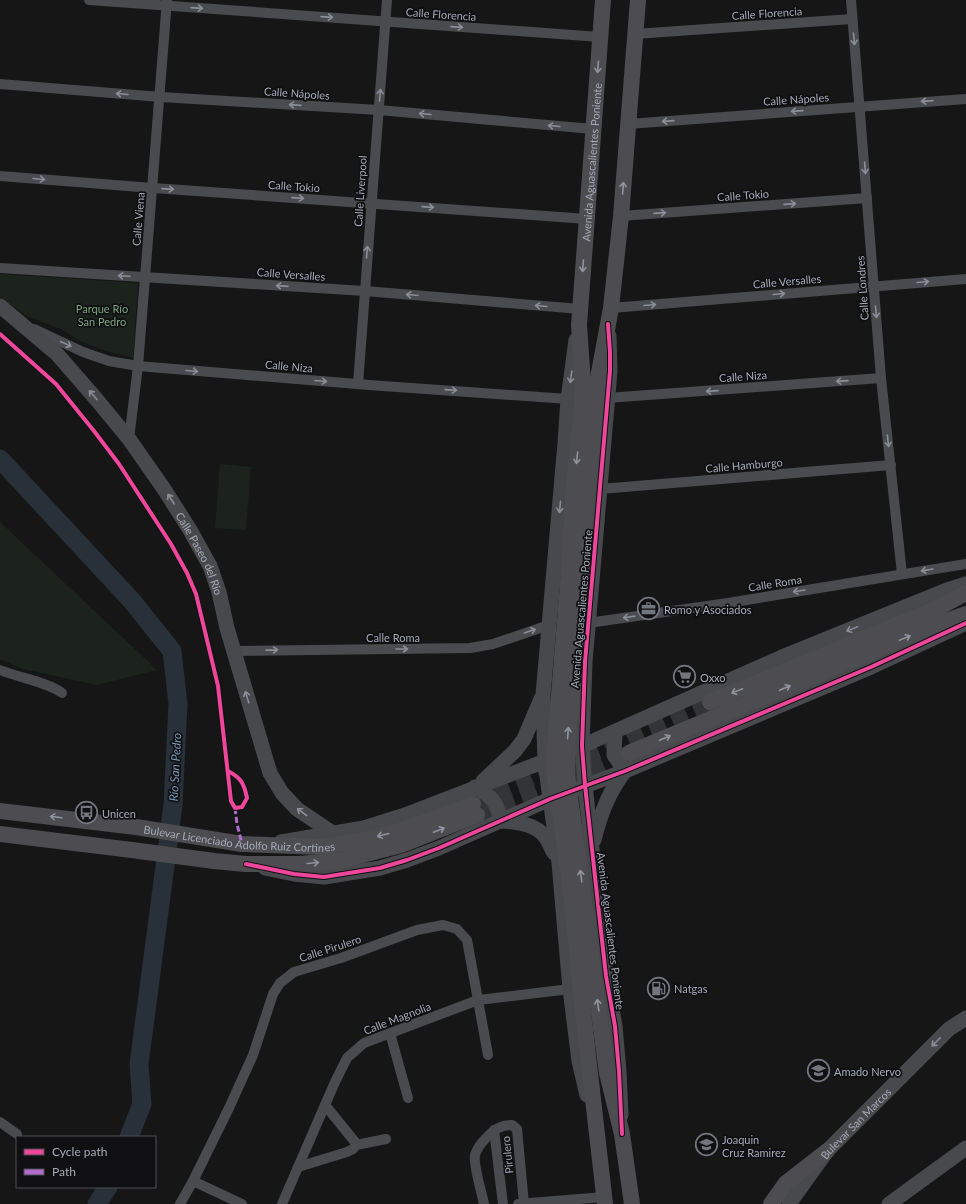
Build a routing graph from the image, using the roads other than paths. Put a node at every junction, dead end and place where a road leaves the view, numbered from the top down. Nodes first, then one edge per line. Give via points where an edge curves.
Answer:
1 (89, 0) edge
2 (387, 0) edge
3 (603, 0) edge
4 (638, 0) edge
5 (851, 0) edge
6 (167, 3) edge
7 (852, 19) junction
8 (386, 21) junction
9 (635, 34) junction
10 (600, 38) junction
11 (0, 84) edge
12 (160, 97) junction
13 (966, 98) edge
14 (860, 106) junction
15 (379, 110) junction
16 (628, 124) junction
17 (593, 129) junction
18 (0, 176) edge
19 (152, 188) junction
20 (867, 198) junction
21 (371, 203) junction
22 (621, 216) junction
23 (587, 219) junction
24 (0, 268) edge
25 (145, 277) junction
26 (966, 279) edge
27 (874, 286) junction
28 (365, 291) junction
29 (0, 306) edge
30 (580, 309) junction
31 (610, 316) junction
32 (18, 321) junction
33 (579, 325) junction
34 (138, 366) junction
35 (881, 378) junction
36 (358, 384) junction
37 (607, 398) junction
38 (568, 399) junction
39 (129, 439) junction
40 (891, 465) junction
41 (600, 489) junction
42 (966, 564) edge
43 (902, 574) junction
44 (966, 584) edge
45 (966, 593) edge
46 (966, 614) edge
47 (588, 623) junction
48 (966, 623) edge
49 (549, 625) junction
50 (233, 651) junction
51 (546, 659) junction
52 (585, 662) junction
53 (0, 670) edge
54 (62, 693) dead end
55 (543, 695) junction
56 (710, 702) tunnel mouth
57 (615, 732) junction
58 (582, 746) junction
59 (629, 753) tunnel mouth
60 (545, 762) junction
61 (625, 771) junction
62 (585, 785) junction
63 (475, 787) junction
64 (550, 799) junction
65 (0, 810) edge
66 (501, 821) junction
67 (0, 834) edge
68 (334, 834) junction
69 (264, 845) junction
70 (592, 849) junction
71 (559, 863) junction
72 (246, 864) junction
73 (570, 989) junction
74 (478, 1000) junction
75 (966, 1018) edge
76 (390, 1033) junction
77 (488, 1055) dead end
78 (408, 1098) dead end
79 (325, 1105) junction
80 (0, 1122) edge
81 (596, 1129) junction
82 (494, 1130) junction
83 (17, 1134) dead end
84 (622, 1134) junction
85 (386, 1139) dead end
86 (356, 1146) junction
87 (966, 1148) edge
88 (826, 1151) junction
89 (298, 1167) junction
90 (193, 1181) junction
91 (604, 1201) edge
92 (180, 1204) edge
93 (242, 1204) edge
94 (282, 1204) edge
95 (484, 1204) edge
96 (503, 1204) edge
97 (518, 1204) edge
98 (524, 1204) edge
99 (632, 1204) edge
100 (770, 1204) edge
101 (789, 1204) edge
102 (889, 1204) edge

1 - 6 street, Calle Florencia
2 - 8 street, Calle Liverpool
3 - 10 main road, Avenida Aguascalientes Poniente
4 - 9 main road, Avenida Aguascalientes Poniente
5 - 7 street, Calle Londres
6 -> 8 street, Calle Florencia
6 - 12 street, Calle Viena
7 - 9 street, Calle Florencia
7 -> 14 street, Calle Londres
8 -> 10 street, Calle Florencia
15 -> 8 street, Calle Liverpool
9 - 16 main road, Avenida Aguascalientes Poniente
10 -> 17 main road, Avenida Aguascalientes Poniente
12 -> 11 street, Calle Nápoles
15 -> 12 street, Calle Nápoles
12 - 19 street, Calle Viena
13 -> 14 street, Calle Nápoles
14 -> 16 street, Calle Nápoles
14 -> 20 street, Calle Londres
17 -> 15 street, Calle Nápoles
15 - 21 street, Calle Liverpool
22 -> 16 main road, Avenida Aguascalientes Poniente
17 - 23 main road, Avenida Aguascalientes Poniente
18 -> 19 street, Calle Tokio
19 -> 21 street, Calle Tokio
19 - 25 street, Calle Viena
22 -> 20 street, Calle Tokio
20 - 27 street, Calle Londres
21 -> 23 street, Calle Tokio
28 -> 21 street, Calle Liverpool
22 - 31 main road, Avenida Aguascalientes Poniente
23 -> 30 main road, Avenida Aguascalientes Poniente
25 -> 24 street, Calle Versalles
28 -> 25 street, Calle Versalles
25 - 34 street, Calle Viena
27 -> 26 street, Calle Versalles
31 -> 27 street, Calle Versalles
27 -> 35 street, Calle Londres
30 -> 28 street, Calle Versalles
28 - 36 street, Calle Liverpool
29 - 32 street, Calle Paseo del Río
30 - 33 main road, Avenida Aguascalientes Poniente
31 - 37 street, Avenida Aguascalientes Poniente
84 -> 31 main road, Avenida Aguascalientes Poniente, bridge via 607,1073 567,774 585,516 598,378
32 -> 34 street, Calle Niza via 83,352 109,361
39 -> 32 street, Calle Paseo del Río via 57,354
33 -> 38 street, Avenida Aguascalientes Poniente
33 -> 81 main road, Avenida Aguascalientes Poniente, bridge via 583,384 555,744 555,776 572,900
34 -> 36 street, Calle Niza
34 - 39 street, Calle Viena
35 -> 37 street, Calle Niza
35 -> 40 street, Calle Londres
36 -> 38 street, Calle Niza
37 - 41 street, Avenida Aguascalientes Poniente
38 -> 49 street, Avenida Aguascalientes Poniente
50 -> 39 street, Calle Paseo del Río via 210,566 179,512
40 - 41 street, Calle Hamburgo
40 - 43 street, Calle Londres
41 - 47 street, Avenida Aguascalientes Poniente
42 -> 43 street, Calle Roma
43 -> 47 street, Calle Roma
44 -> 57 street, Bulevar Licenciado Adolfo Ruiz Cortines via 782,657
45 -> 56 main road via 936,609
59 -> 46 main road
47 - 52 street, Avenida Aguascalientes Poniente
48 - 61 street, Bulevar Licenciado Adolfo Ruiz Cortines via 872,667
50 -> 49 street, Calle Roma via 470,648 493,644
49 - 51 street, Avenida Aguascalientes Poniente
68 -> 50 street, Calle Paseo del Río via 298,810 282,793 270,773
51 - 52 street via 568,668
51 - 55 street, Avenida Aguascalientes Poniente
52 - 58 street, Avenida Aguascalientes Poniente
53 - 54 street via 56,688
55 - 60 street, Avenida Aguascalientes Poniente
55 - 63 street via 524,739 515,751
57 - 58 street, Bulevar Licenciado Adolfo Ruiz Cortines
57 - 61 street via 614,756
58 - 60 street, Bulevar Licenciado Adolfo Ruiz Cortines
58 - 62 street, Avenida Aguascalientes Poniente
60 - 63 street, Bulevar Licenciado Adolfo Ruiz Cortines
60 - 64 street, Avenida Aguascalientes Poniente
61 - 62 street, Bulevar Licenciado Adolfo Ruiz Cortines
61 - 70 street via 609,795
62 - 64 street, Bulevar Licenciado Adolfo Ruiz Cortines
62 - 70 street, Avenida Aguascalientes Poniente
63 - 66 street via 488,794 494,801
63 - 68 street, Bulevar Licenciado Adolfo Ruiz Cortines via 405,815
64 - 66 street, Bulevar Licenciado Adolfo Ruiz Cortines
64 - 71 street, Avenida Aguascalientes Poniente
69 -> 65 main road, Bulevar Licenciado Adolfo Ruiz Cortines
66 - 71 street via 516,822 539,830 546,837
66 - 72 street, Bulevar Licenciado Adolfo Ruiz Cortines via 407,860 354,873 324,876 294,874
67 - 72 main road, Bulevar Licenciado Adolfo Ruiz Cortines
68 - 69 street, Bulevar Licenciado Adolfo Ruiz Cortines
72 -> 69 main road, Bulevar Licenciado Adolfo Ruiz Cortines via 300,864 343,860 401,845 475,809 359,841 323,847
70 - 71 street via 580,836 568,838 563,842
70 - 84 street, Avenida Aguascalientes Poniente via 619,1071
71 - 73 street, Avenida Aguascalientes Poniente
73 - 74 street, Calle Magnolia
73 - 81 street, Avenida Aguascalientes Poniente via 579,1061
74 - 76 street, Calle Magnolia
74 - 77 street, Calle Pirulero
74 - 90 street, Calle Pirulero via 467,940 456,929 443,925 417,930 294,972 280,983 273,994 252,1055
75 -> 88 street, Bulevar San Marcos via 949,1029
76 - 78 street
76 - 79 street, Calle Magnolia via 364,1043 347,1058
79 - 86 street
79 - 89 street, Calle Magnolia
80 - 83 street
81 - 91 main road, Avenida Aguascalientes Poniente
82 - 95 street, Pirulero via 481,1143 475,1155
82 - 96 street, Pirulero
82 - 98 street, Pirulero via 503,1125 512,1125 517,1129
84 - 99 main road, Avenida Aguascalientes Poniente
85 - 86 street
86 - 89 street via 347,1152
87 - 102 street
88 - 100 main road via 786,1183
88 - 101 street, Bulevar San Marcos
89 - 94 street, Calle Magnolia
90 - 92 street, Calle Pirulero
90 - 93 street
91 - 98 street
97 - 98 street

